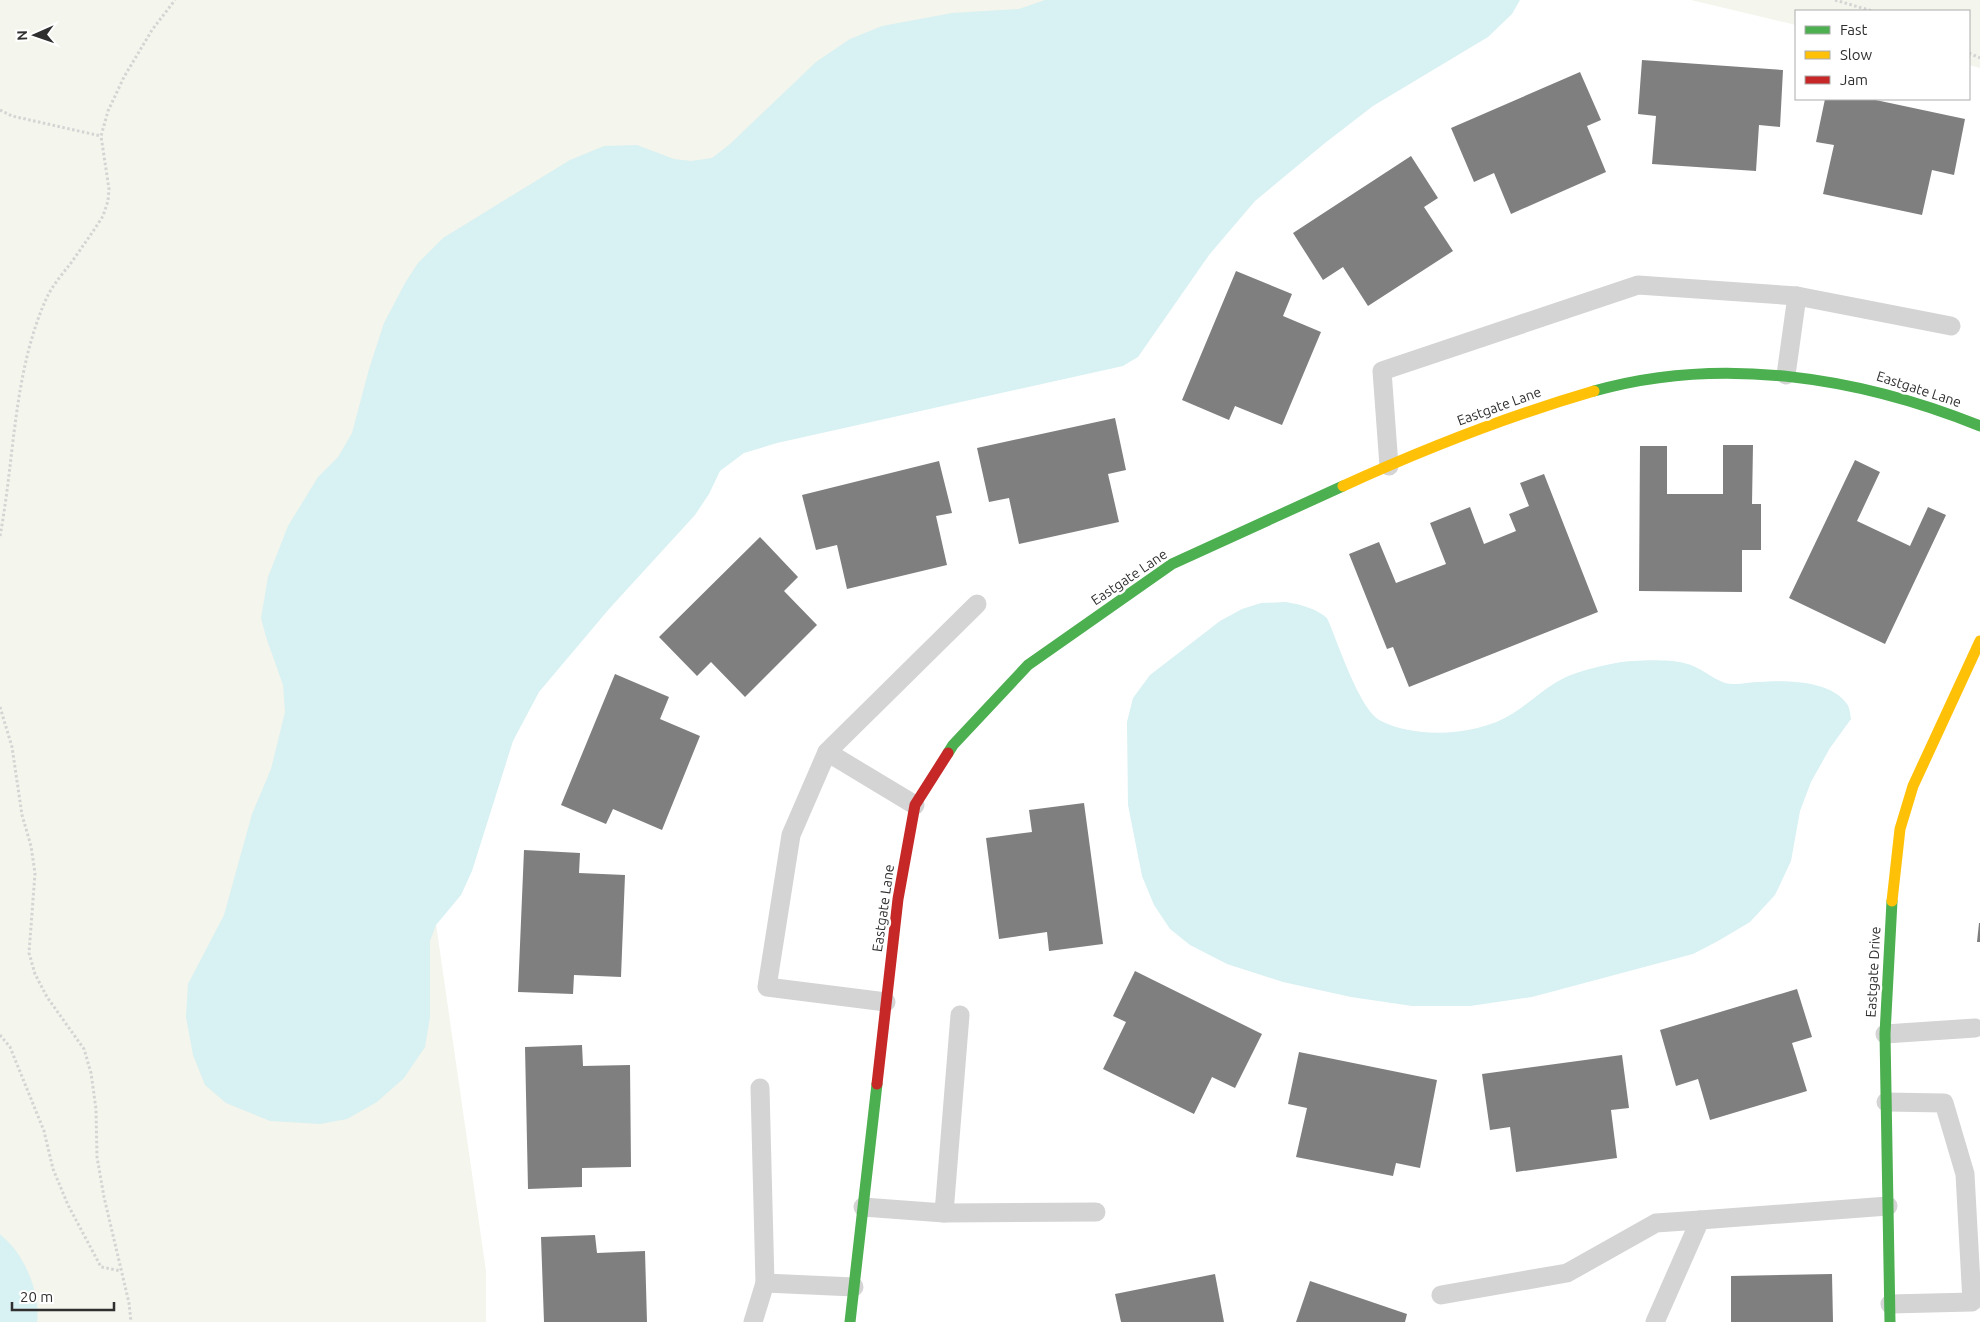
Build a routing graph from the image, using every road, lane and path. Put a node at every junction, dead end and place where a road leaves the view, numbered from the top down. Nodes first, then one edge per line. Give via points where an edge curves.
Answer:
1 (175, 0) edge
2 (1835, 0) edge
3 (1869, 10) edge
4 (0, 110) edge
5 (101, 136) junction
6 (1796, 296) junction
7 (1951, 326) dead end
8 (1786, 375) junction
9 (1980, 426) edge
10 (1389, 466) junction
11 (0, 536) edge
12 (978, 604) dead end
13 (1980, 642) edge
14 (0, 707) edge
15 (827, 752) junction
16 (915, 805) junction
17 (886, 1002) junction
18 (960, 1015) dead end
19 (1975, 1028) dead end
20 (1885, 1034) junction
21 (0, 1035) edge
22 (760, 1088) dead end
23 (1886, 1102) junction
24 (1888, 1206) junction
25 (862, 1207) junction
26 (1096, 1212) dead end
27 (944, 1213) junction
28 (1700, 1220) junction
29 (121, 1271) junction
30 (765, 1283) junction
31 (854, 1287) junction
32 (1440, 1295) dead end
33 (1890, 1313) edge
34 (131, 1322) edge
35 (753, 1322) edge
36 (850, 1322) edge
37 (1655, 1322) edge

1 - 5 path via 152,30 124,77 108,110
2 - 3 path
4 - 5 path via 12,116
5 - 11 path via 108,201 95,229 48,296 37,323 14,421
6 - 7 lane
6 - 8 lane
6 - 10 lane via 1638,285 1382,371
8 - 9 street, Eastgate Lane via 1864,388 1940,410
8 - 10 street, Eastgate Lane via 1706,374 1627,382 1462,435
10 - 16 street, Eastgate Lane via 1172,564 1028,665 953,745
12 - 15 lane
13 - 20 street, Eastgate Drive via 1913,786 1900,829 1890,910
14 - 29 path via 12,747 35,873 29,952 35,974 47,997 84,1049 92,1073 97,1157
15 - 16 lane
15 - 17 lane via 791,835 767,987
16 - 17 street, Eastgate Lane via 898,898
17 - 25 street, Eastgate Lane
18 - 27 lane
19 - 20 lane
20 - 23 street, Eastgate Drive
21 - 29 path via 10,1047 44,1131 53,1169 84,1239 100,1267
22 - 30 lane
23 - 24 street, Eastgate Drive
23 - 33 lane via 1944,1103 1966,1174 1972,1302
24 - 28 lane
24 - 33 street, Eastgate Drive
25 - 27 lane
25 - 31 street, Eastgate Lane
26 - 27 lane
28 - 32 lane via 1656,1223 1567,1273
28 - 37 lane
29 - 34 path
30 - 31 lane
30 - 35 lane
31 - 36 street, Eastgate Lane

